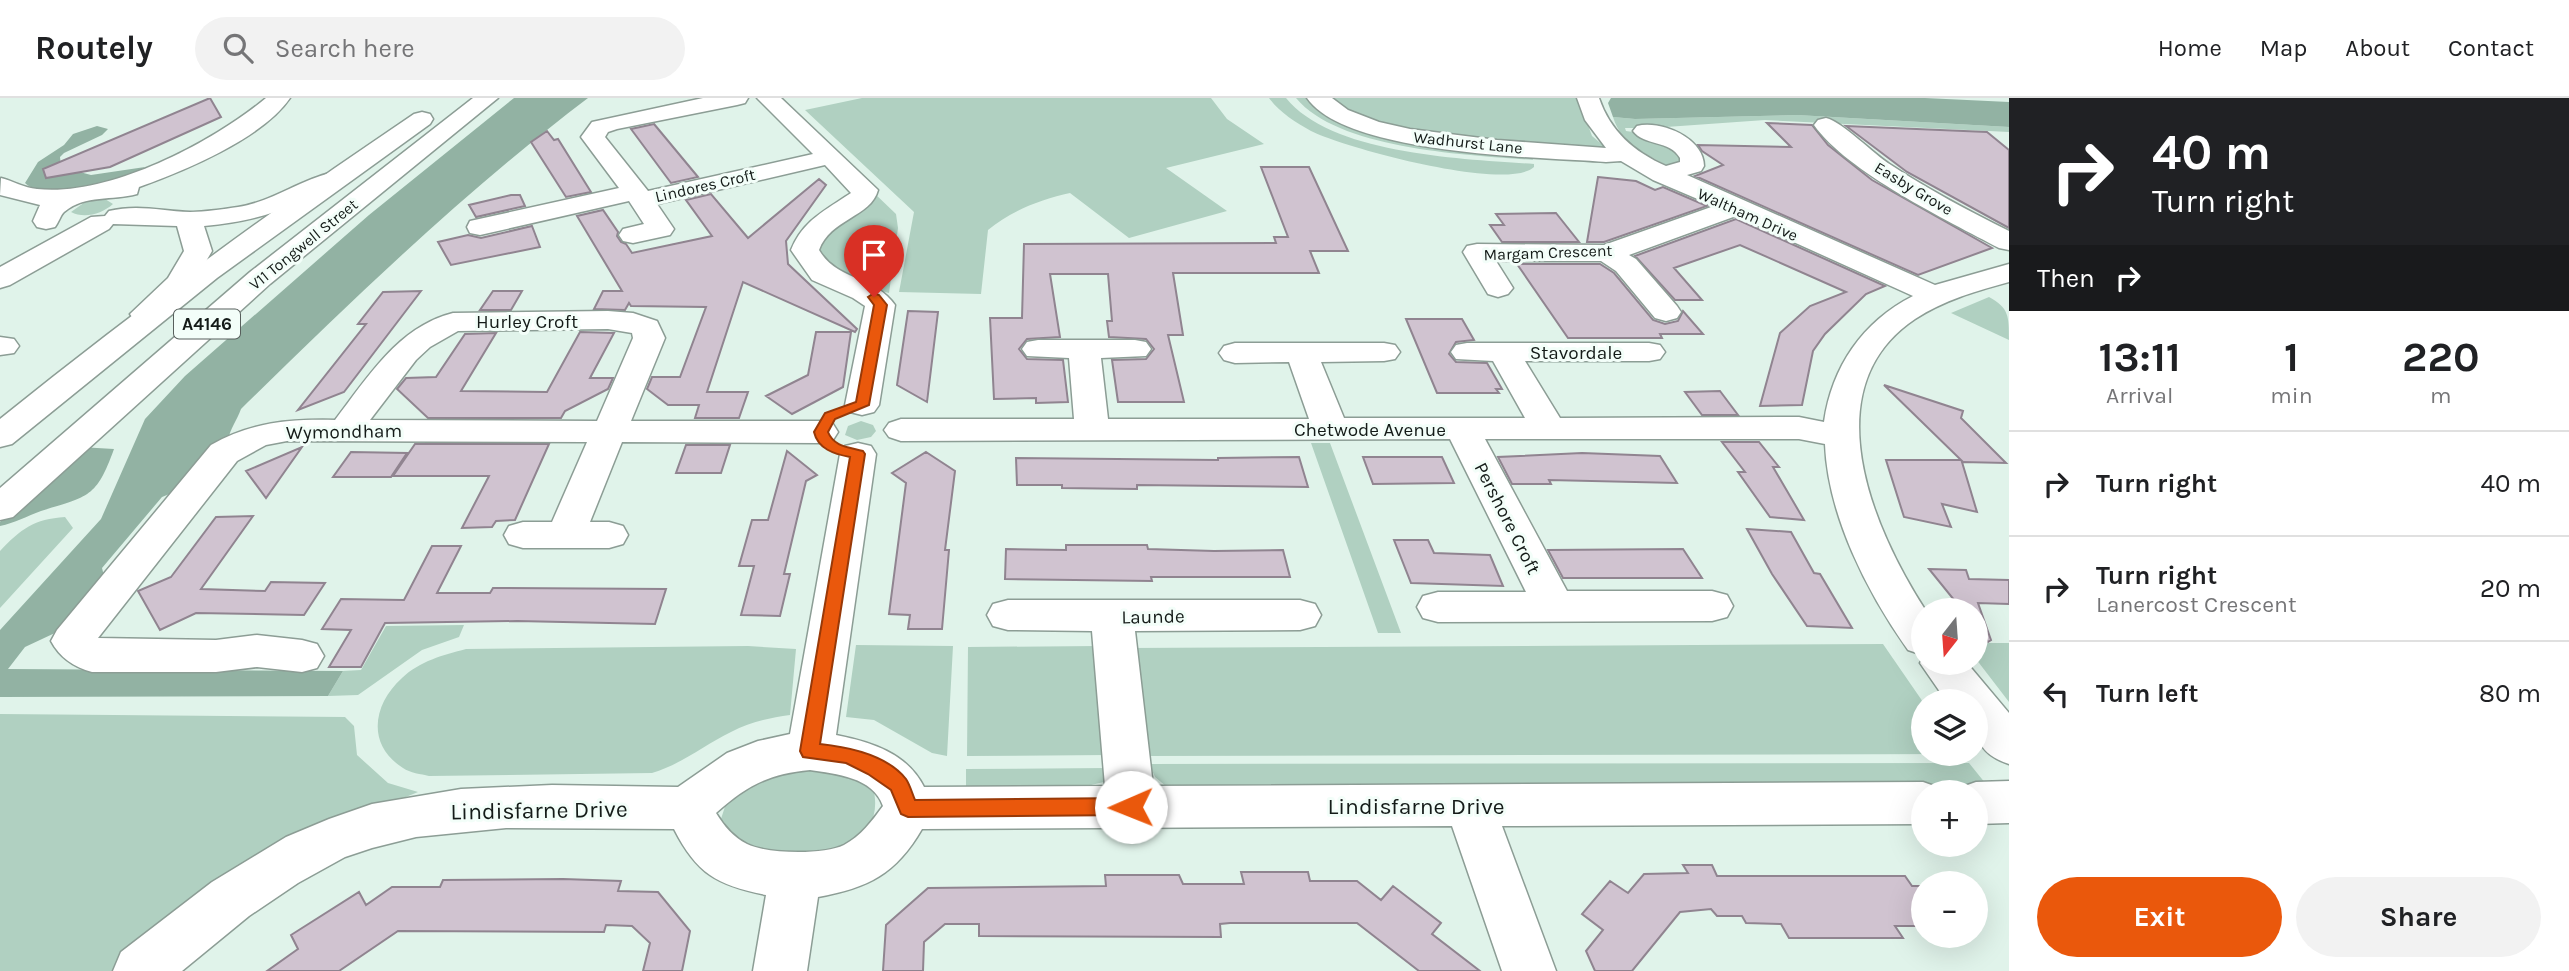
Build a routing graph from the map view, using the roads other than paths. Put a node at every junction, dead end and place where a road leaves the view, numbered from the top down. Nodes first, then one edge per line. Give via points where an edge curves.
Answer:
1 (279, 98) edge
2 (453, 98) edge
3 (487, 98) edge
4 (737, 98) edge
5 (768, 98) edge
6 (1318, 98) edge
7 (1588, 98) edge
8 (1826, 125) dead end
9 (1645, 131) dead end
10 (1626, 153) junction
11 (830, 157) junction
12 (0, 169) edge
13 (161, 171) junction
14 (1661, 175) junction
15 (330, 181) junction
16 (0, 186) edge
17 (103, 190) junction
18 (76, 196) junction
19 (639, 196) junction
20 (142, 197) junction
21 (0, 206) edge
22 (1734, 208) junction
23 (46, 218) junction
24 (178, 218) junction
25 (109, 220) junction
26 (687, 223) dead end
27 (480, 227) dead end
28 (660, 229) junction
29 (634, 235) dead end
30 (2009, 242) edge
31 (1607, 253) junction
32 (0, 262) edge
33 (2009, 274) edge
34 (0, 279) edge
35 (1973, 283) junction
36 (1498, 288) dead end
37 (1936, 296) junction
38 (2009, 301) edge
39 (1666, 312) dead end
40 (117, 339) junction
41 (1038, 349) dead end
42 (1084, 349) junction
43 (1135, 349) dead end
44 (1384, 352) dead end
45 (1466, 352) dead end
46 (1649, 352) dead end
47 (1235, 353) dead end
48 (1302, 353) junction
49 (1504, 353) junction
50 (862, 405) junction
51 (1330, 428) junction
52 (611, 429) junction
53 (1092, 429) junction
54 (1462, 429) junction
55 (1549, 429) junction
56 (345, 430) junction
57 (901, 430) junction
58 (821, 432) junction
59 (0, 436) edge
60 (1839, 436) junction
61 (858, 454) junction
62 (0, 508) edge
63 (565, 534) junction
64 (523, 535) dead end
65 (609, 536) dead end
66 (1554, 606) junction
67 (1712, 606) dead end
68 (1438, 607) dead end
69 (1009, 615) dead end
70 (1112, 615) junction
71 (1300, 615) dead end
72 (1911, 618) edge
73 (303, 656) dead end
74 (1988, 720) edge
75 (2009, 745) edge
76 (810, 751) junction
77 (2009, 802) edge
78 (1911, 803) edge
79 (1988, 803) edge
80 (1131, 807) junction
81 (1470, 807) junction
82 (688, 808) junction
83 (908, 808) junction
84 (795, 876) junction
85 (141, 971) edge
86 (780, 971) edge
87 (1529, 971) edge

1 - 13 main road via 250,123
2 - 15 main road, V11 Tongwell Street / A4146
3 - 62 main road, V11 Tongwell Street / A4146 via 260,278
4 - 19 main road, Lindores Croft via 611,123 595,131 598,146
5 - 11 main road
6 - 10 main road, Wadhurst Lane via 1360,124 1424,140
7 - 10 main road, Waltham Drive via 1600,129
8 - 30 main road, Easby Grove via 1892,177
9 - 14 main road via 1678,143 1694,158 1692,166
10 - 14 main road, Waltham Drive
11 - 19 main road, Lindores Croft
11 - 50 main road via 865,190 863,197 808,237 805,250 818,271 874,297 880,305
12 - 16 main road via 9,171 10,178
13 - 17 main road
13 - 20 main road
14 - 22 main road, Waltham Drive
15 - 24 main road via 265,209
15 - 40 main road, V11 Tongwell Street / A4146
16 - 18 main road via 38,198
17 - 18 main road
17 - 20 main road via 126,188
18 - 23 main road via 55,206
19 - 27 main road
19 - 28 main road
20 - 24 main road
20 - 25 main road via 130,212
21 - 23 main road via 36,211
22 - 31 main road, Margam Crescent
22 - 37 main road, Waltham Drive
23 - 25 main road via 51,225 71,227
23 - 32 main road
24 - 25 main road
24 - 40 main road via 198,251 179,283
25 - 34 main road
26 - 28 main road
28 - 29 main road
31 - 36 main road, Margam Crescent via 1477,252
31 - 39 main road via 1626,265
33 - 35 main road
35 - 37 main road
35 - 38 main road
37 - 60 main road via 1908,310 1858,358 1842,402
40 - 59 main road, V11 Tongwell Street / A4146
41 - 42 main road
42 - 43 main road
42 - 53 main road
44 - 48 main road
45 - 49 main road, Stavordale
46 - 49 main road, Stavordale
47 - 48 main road
48 - 51 main road
49 - 55 main road, Stavordale
50 - 57 main road via 895,415
50 - 58 main road via 830,416
51 - 53 main road, Chetwode Avenue
51 - 54 main road, Chetwode Avenue
52 - 56 main road, Wymondham
52 - 56 main road, Hurley Croft via 649,338 646,328 608,320 473,320 435,328 407,349
52 - 58 main road, Wymondham
52 - 63 main road
53 - 57 main road, Chetwode Avenue
54 - 55 main road, Chetwode Avenue
54 - 66 main road, Pershore Croft
55 - 60 main road, Chetwode Avenue via 1799,428
56 - 73 main road, Wymondham via 263,433 224,453 72,641 92,656 216,656 257,651
57 - 61 main road via 891,444
58 - 61 main road via 836,450
60 - 72 main road via 1848,492 1867,542
61 - 76 main road
63 - 64 main road
63 - 65 main road
66 - 67 main road, Pershore Croft
66 - 68 main road, Pershore Croft
69 - 70 main road
70 - 71 main road, Launde
70 - 80 main road, Launde
74 - 75 main road
76 - 82 main road via 781,752 739,766
76 - 83 main road via 848,755 875,768 898,784
77 - 79 main road
78 - 81 main road, Lindisfarne Drive
80 - 81 main road, Lindisfarne Drive
80 - 83 main road, Lindisfarne Drive
81 - 87 main road
82 - 84 main road via 717,853 752,869
82 - 85 main road, Lindisfarne Drive via 520,806 389,822 329,841 279,867
83 - 84 main road via 870,857 818,875
84 - 86 main road

